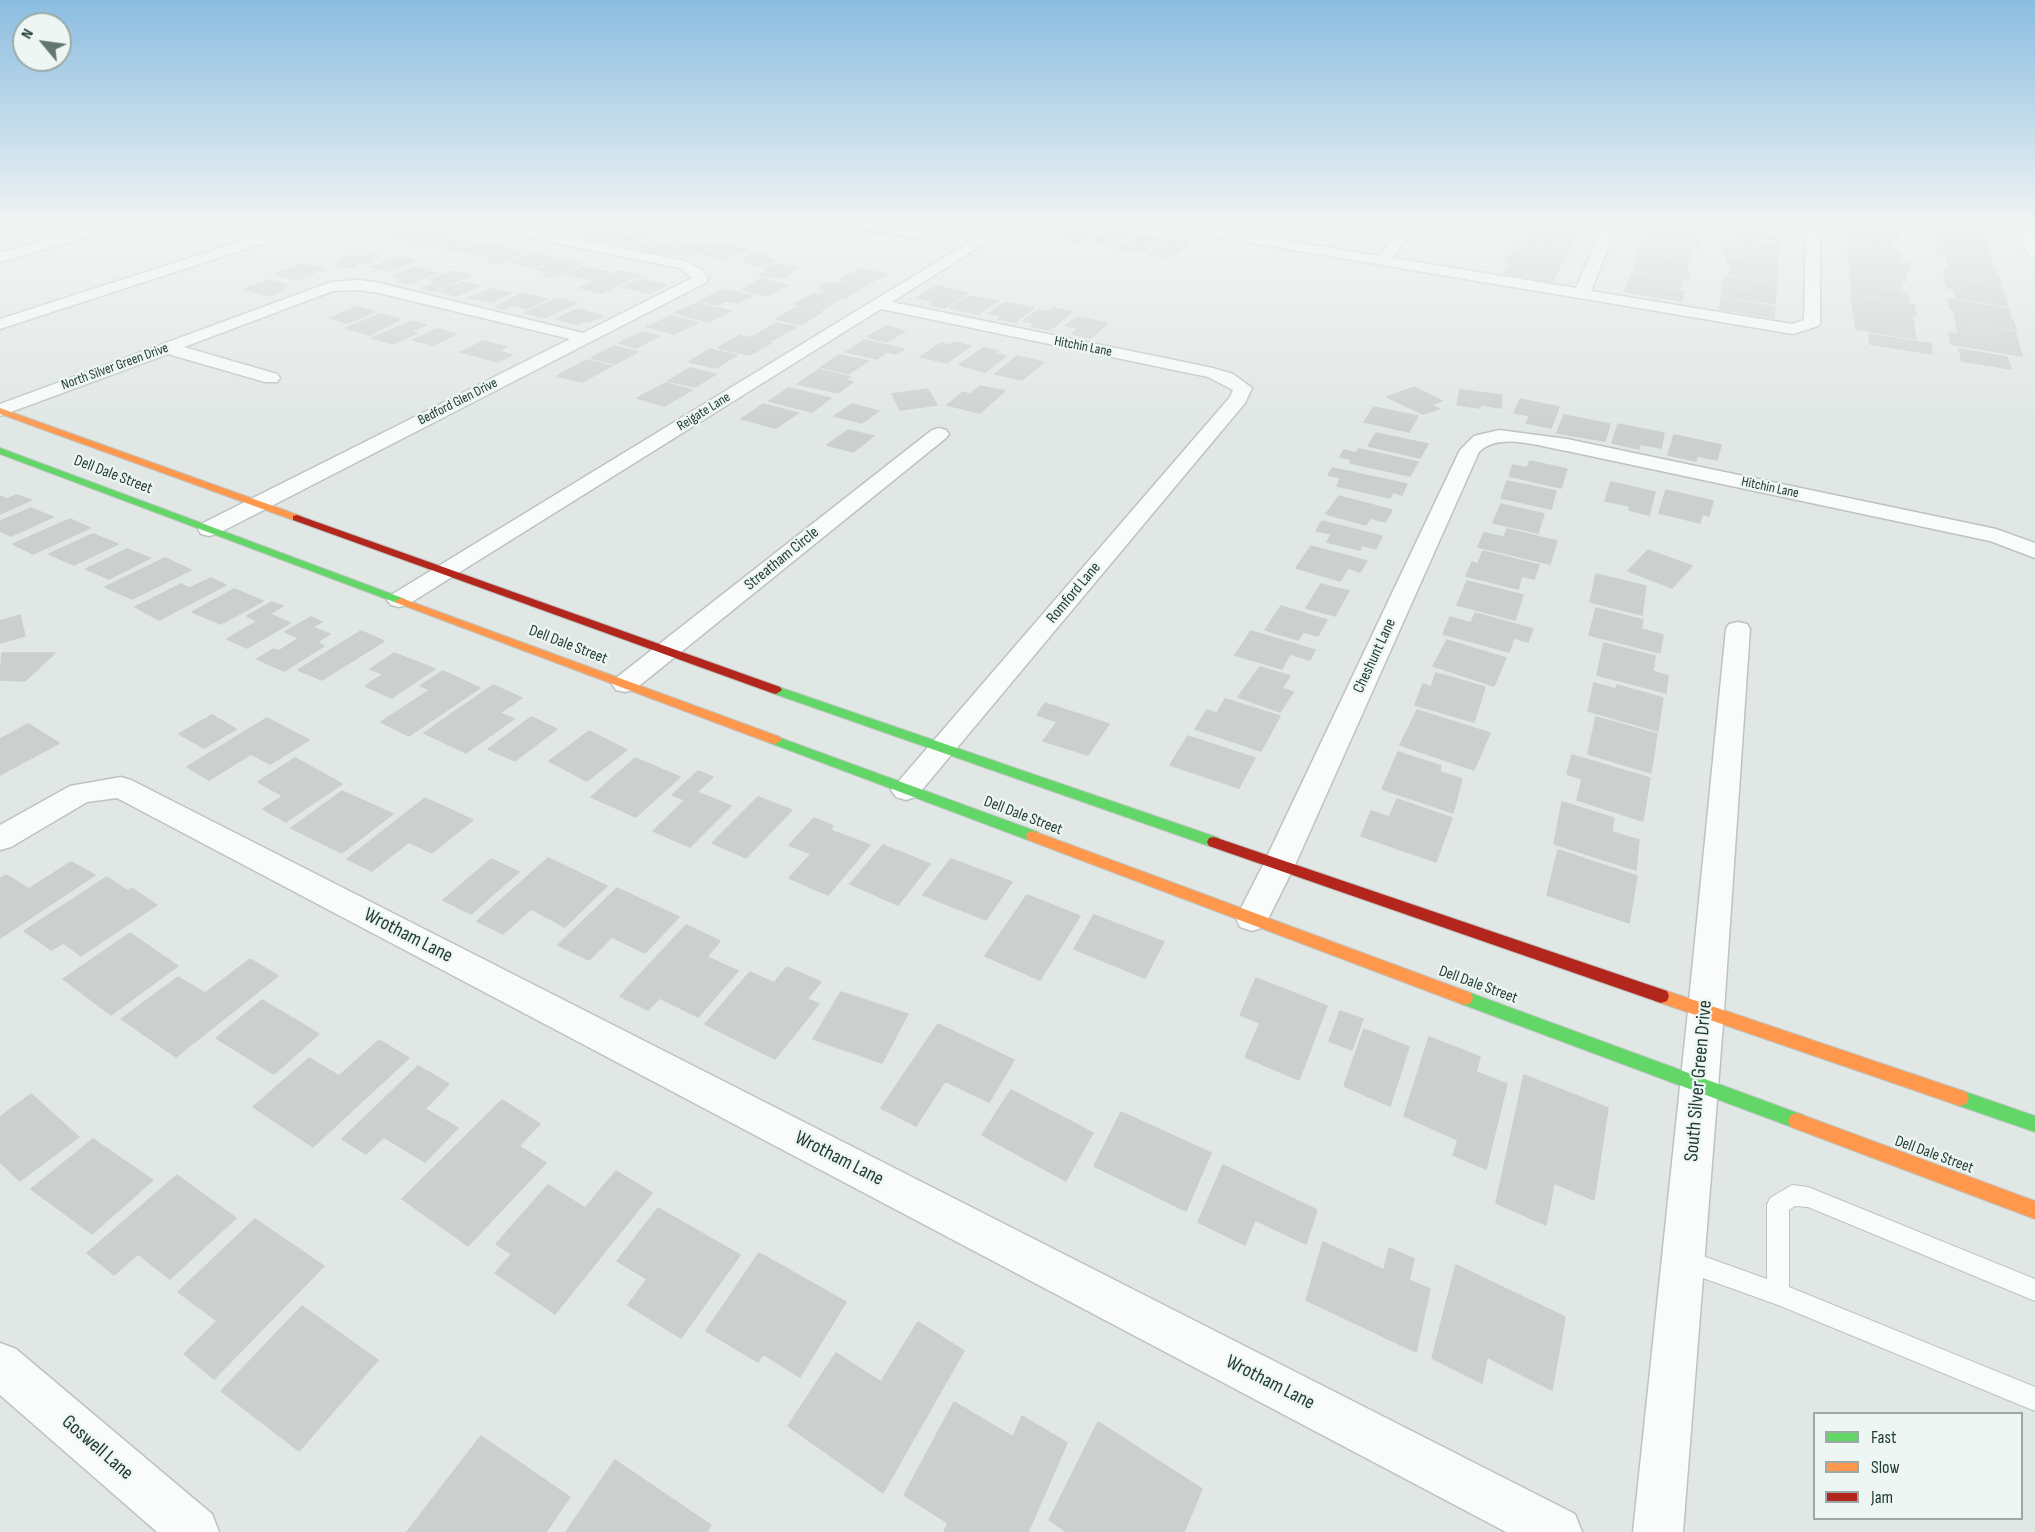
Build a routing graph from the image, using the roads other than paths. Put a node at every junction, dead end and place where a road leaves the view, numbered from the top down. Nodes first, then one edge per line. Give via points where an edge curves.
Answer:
1 (88, 295) edge
2 (308, 295) edge
3 (410, 295) edge
4 (671, 295) edge
5 (892, 295) edge
6 (1584, 295) edge
7 (1812, 295) edge
8 (878, 304) junction
9 (0, 324) edge
10 (584, 338) junction
11 (167, 348) junction
12 (271, 378) dead end
13 (1240, 395) joint
14 (0, 410) edge
15 (939, 434) dead end
16 (1530, 439) joint
17 (0, 451) edge
18 (260, 503) junction
19 (209, 529) junction
20 (2035, 551) edge
21 (447, 571) junction
22 (399, 600) junction
23 (1738, 629) dead end
24 (666, 651) junction
25 (625, 684) junction
26 (943, 748) junction
27 (906, 790) junction
28 (0, 839) edge
29 (1279, 866) junction
30 (1252, 918) junction
31 (1706, 1011) junction
32 (1699, 1085) junction
33 (2035, 1124) edge
34 (2035, 1210) edge
35 (1683, 1260) junction
36 (2035, 1290) edge
37 (1778, 1294) junction
38 (0, 1365) edge
39 (2035, 1399) edge
40 (194, 1532) edge
41 (1557, 1532) edge
42 (1658, 1532) edge

1 - 9 street
2 - 11 street, North Silver Green Drive
3 - 10 street, North Silver Green Drive
4 - 10 street, Bedford Glen Drive
5 - 8 street, Reigate Lane
6 - 7 street via 1793,329 1812,323
8 - 13 street, Hitchin Lane via 1213,374 1243,388
8 - 21 street, Reigate Lane
10 - 18 street, Bedford Glen Drive
11 - 12 street
11 - 14 street, North Silver Green Drive
13 - 26 street, Romford Lane
14 - 18 main road, Dell Dale Street
15 - 24 street, Streatham Circle
16 - 20 street, Hitchin Lane via 1996,536
16 - 29 street, Cheshunt Lane via 1482,439 1470,450
17 - 19 main road, Dell Dale Street
18 - 19 street, Bedford Glen Drive
18 - 21 main road, Dell Dale Street
19 - 22 main road, Dell Dale Street
21 - 22 street, Reigate Lane
21 - 24 main road, Dell Dale Street
22 - 25 main road, Dell Dale Street
23 - 31 street, South Silver Green Drive
24 - 25 street, Streatham Circle
24 - 26 main road, Dell Dale Street
25 - 27 main road, Dell Dale Street
26 - 27 street, Romford Lane
26 - 29 main road, Dell Dale Street
27 - 30 main road, Dell Dale Street
28 - 41 street, Wrotham Lane via 80,793 121,787
29 - 30 street, Cheshunt Lane
29 - 31 main road, Dell Dale Street
30 - 32 main road, Dell Dale Street
31 - 32 street, South Silver Green Drive
31 - 33 main road, Dell Dale Street
32 - 34 main road, Dell Dale Street
32 - 35 street, South Silver Green Drive
35 - 37 lane
35 - 42 street, South Silver Green Drive
36 - 37 lane via 1808,1197 1792,1195 1778,1204
37 - 39 lane
38 - 40 street, Goswell Lane

